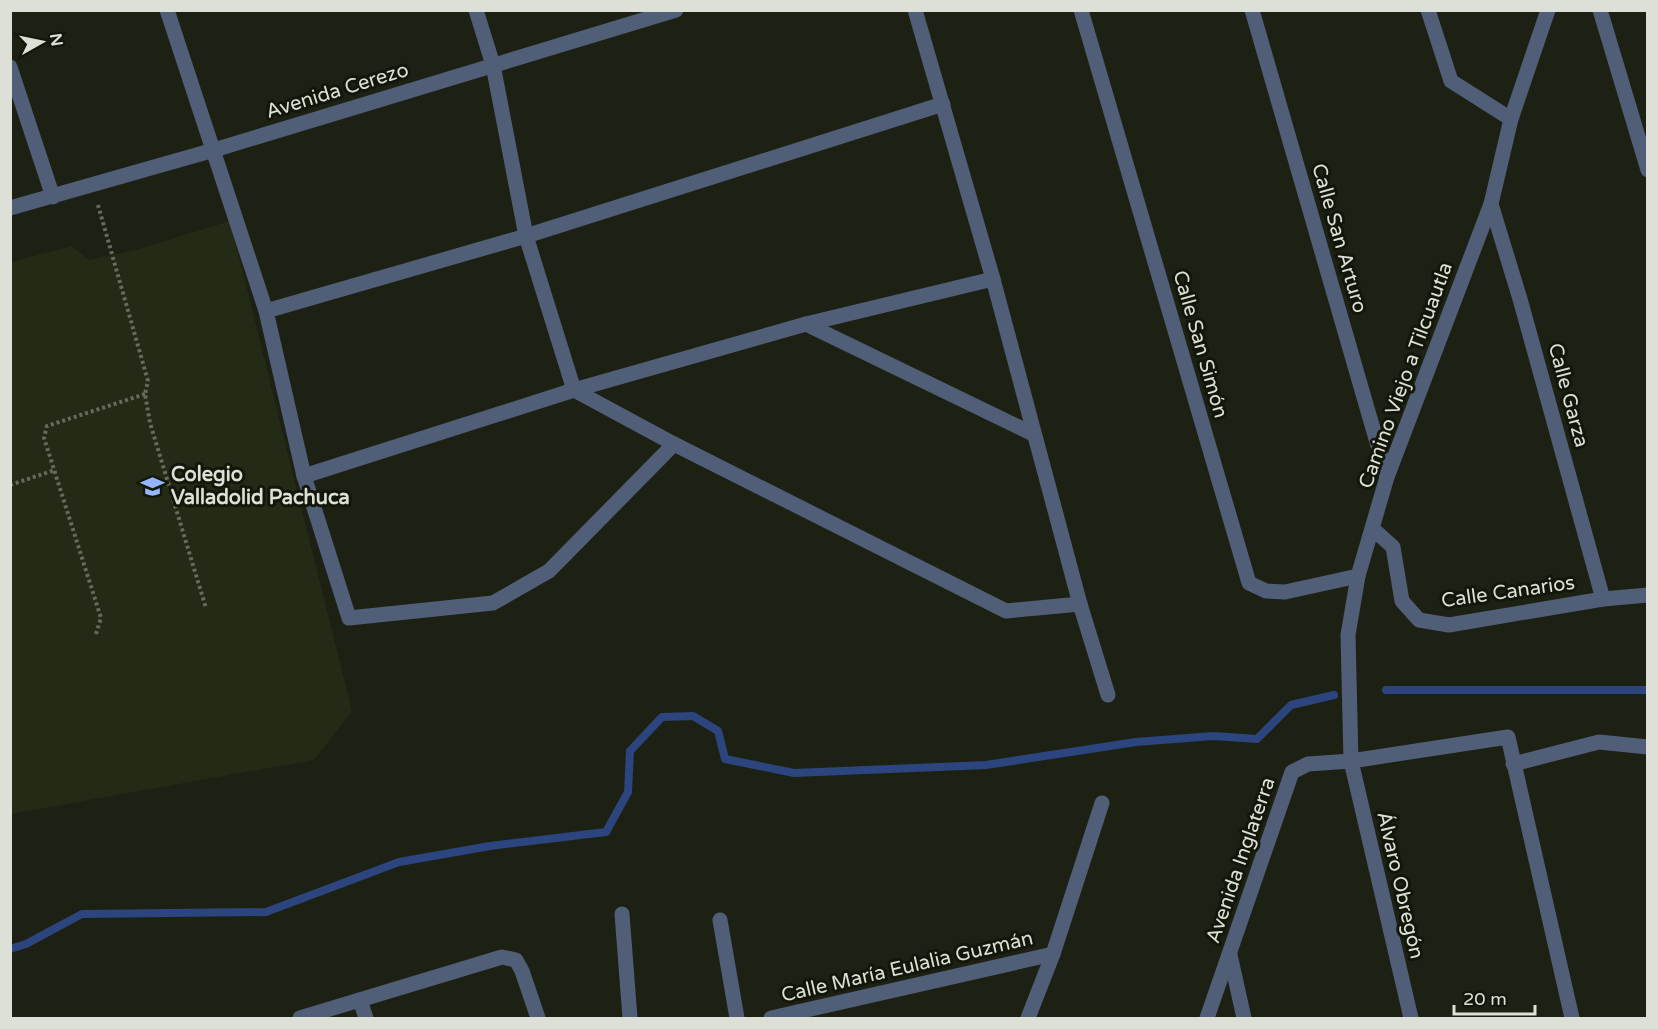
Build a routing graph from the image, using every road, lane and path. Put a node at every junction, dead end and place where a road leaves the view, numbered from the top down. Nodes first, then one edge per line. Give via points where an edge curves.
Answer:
1 (167, 10) edge
2 (476, 10) edge
3 (676, 10) edge
4 (915, 10) edge
5 (1081, 10) edge
6 (1252, 10) edge
7 (1428, 10) edge
8 (1548, 10) edge
9 (1600, 10) edge
10 (493, 65) junction
11 (10, 67) edge
12 (943, 104) junction
13 (1511, 119) junction
14 (214, 150) junction
15 (1647, 170) edge
16 (92, 184) junction
17 (53, 197) junction
18 (1491, 204) junction
19 (10, 208) edge
20 (526, 236) junction
21 (993, 279) junction
22 (266, 311) junction
23 (806, 324) junction
24 (574, 390) junction
25 (146, 394) junction
26 (1033, 434) junction
27 (674, 444) junction
28 (55, 470) junction
29 (304, 476) junction
30 (1388, 477) junction
31 (10, 485) edge
32 (1373, 529) junction
33 (1358, 576) junction
34 (1647, 595) edge
35 (1603, 599) junction
36 (1080, 604) junction
37 (206, 608) dead end
38 (96, 634) dead end
39 (1108, 695) dead end
40 (1647, 747) edge
41 (1351, 762) junction
42 (1514, 764) junction
43 (1102, 803) dead end
44 (622, 914) dead end
45 (720, 920) dead end
46 (1053, 954) junction
47 (1230, 955) junction
48 (360, 1000) junction
49 (300, 1018) edge
50 (366, 1018) edge
51 (538, 1018) edge
52 (630, 1018) edge
53 (737, 1018) edge
54 (771, 1018) edge
55 (1028, 1018) edge
56 (1207, 1018) edge
57 (1244, 1018) edge
58 (1411, 1018) edge
59 (1572, 1018) edge

1 - 14 street
2 - 10 street
3 - 10 street, Avenida Cerezo
4 - 12 street
5 - 33 street, Calle San Simón via 1249,583 1266,591 1285,592
6 - 30 street, Calle San Arturo
7 - 13 street via 1451,81
8 - 13 street, Camino Viejo a Tilcuautla
9 - 15 street
10 - 14 street, Avenida Cerezo
10 - 20 street
11 - 17 street
12 - 20 street
12 - 21 street
13 - 18 street, Camino Viejo a Tilcuautla
14 - 16 street, Avenida Cerezo
14 - 22 street
16 - 17 street, Avenida Cerezo
16 - 25 path via 148,381
17 - 19 street, Avenida Cerezo
18 - 30 street, Camino Viejo a Tilcuautla
18 - 35 street, Calle Garza
20 - 22 street
20 - 24 street
21 - 23 street
21 - 26 street
22 - 29 street
23 - 24 street
23 - 26 street
24 - 27 street
24 - 29 street
25 - 28 path via 46,426 44,438
25 - 37 path via 150,423
26 - 36 street
27 - 29 street via 549,571 493,603 349,618
27 - 36 street via 1006,610
28 - 31 path
28 - 38 path via 101,618
30 - 32 street, Camino Viejo a Tilcuautla
32 - 33 street, Camino Viejo a Tilcuautla
32 - 35 street, Calle Canarios via 1393,547 1402,601 1419,620 1449,625
33 - 41 street, Camino Viejo a Tilcuautla via 1348,635
34 - 35 street, Calle Canarios
36 - 39 street
40 - 42 street via 1599,742
41 - 42 street, Avenida Inglaterra via 1508,737
41 - 47 street, Avenida Inglaterra via 1308,764 1292,772
41 - 58 street, Álvaro Obregón
42 - 59 street
43 - 46 street
44 - 52 street
45 - 53 street
46 - 54 street, Calle María Eulalia Guzmán
46 - 55 street
47 - 56 street, Avenida Inglaterra
47 - 57 street
48 - 49 street
48 - 50 street
48 - 51 street via 502,957 516,960

